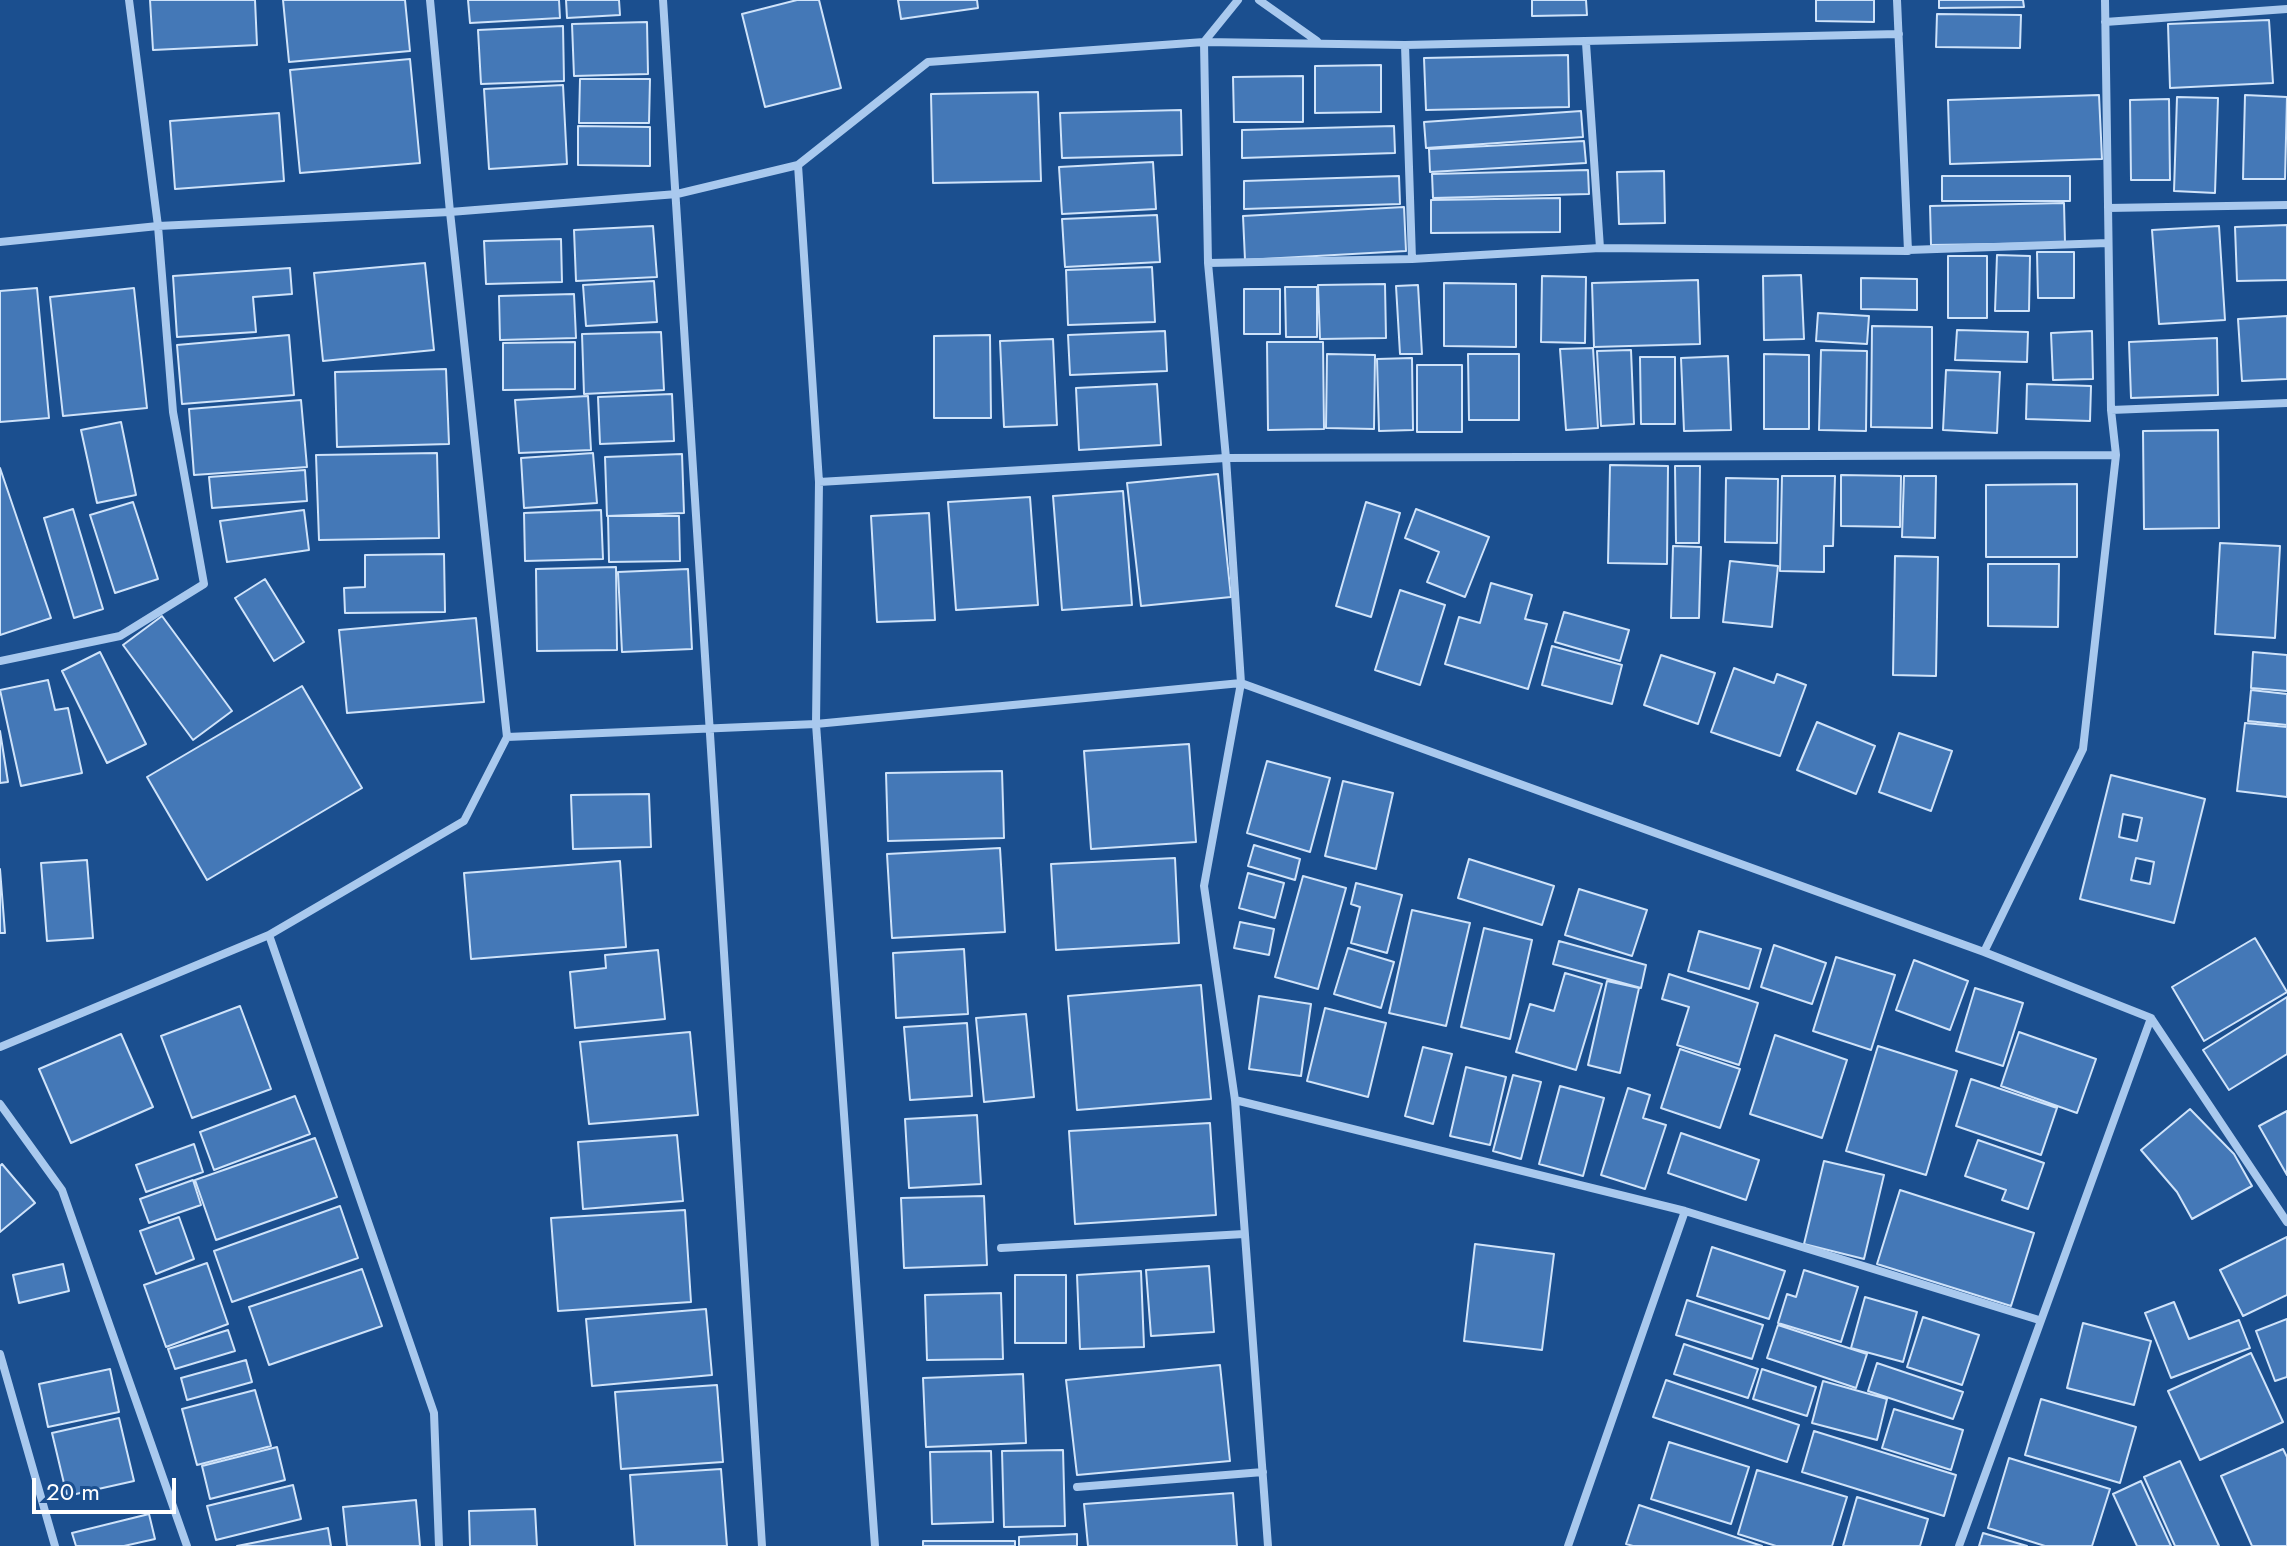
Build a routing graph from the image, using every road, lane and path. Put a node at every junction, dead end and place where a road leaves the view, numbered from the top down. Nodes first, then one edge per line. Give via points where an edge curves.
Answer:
1 (129, 0) edge
2 (430, 0) edge
3 (663, 0) edge
4 (1238, 0) edge
5 (1259, 0) edge
6 (1897, 0) edge
7 (2105, 0) edge
8 (2287, 9) edge
9 (2105, 22) junction
10 (1899, 34) junction
11 (1204, 42) junction
12 (1319, 42) junction
13 (1586, 43) junction
14 (1405, 45) junction
15 (798, 165) junction
16 (677, 194) junction
17 (2287, 205) edge
18 (2108, 208) junction
19 (450, 212) junction
20 (158, 226) junction
21 (0, 242) edge
22 (2108, 243) junction
23 (1600, 248) junction
24 (1908, 250) junction
25 (1412, 259) junction
26 (1208, 263) junction
27 (2287, 403) edge
28 (2111, 410) junction
29 (2116, 455) junction
30 (1226, 458) junction
31 (819, 482) junction
32 (0, 661) edge
33 (1241, 683) junction
34 (816, 724) junction
35 (710, 730) junction
36 (507, 737) junction
37 (269, 935) junction
38 (1984, 952) junction
39 (2151, 1018) junction
40 (0, 1047) edge
41 (1235, 1100) junction
42 (0, 1104) edge
43 (1685, 1211) junction
44 (2287, 1222) edge
45 (1244, 1234) junction
46 (1001, 1248) dead end
47 (2039, 1320) junction
48 (0, 1354) edge
49 (1263, 1472) junction
50 (1077, 1487) dead end
51 (55, 1546) edge
52 (187, 1546) edge
53 (439, 1546) edge
54 (762, 1546) edge
55 (875, 1546) edge
56 (1268, 1546) edge
57 (1568, 1546) edge
58 (1959, 1546) edge

1 - 20 street
2 - 19 street
3 - 16 street
4 - 11 street
5 - 12 street
6 - 10 street
7 - 9 street
8 - 9 street
9 - 18 street
10 - 13 street
10 - 24 street
11 - 12 street
11 - 15 street via 928,62
11 - 26 street
12 - 14 street
13 - 14 street
13 - 23 street
14 - 25 street
15 - 16 street
15 - 31 street
16 - 19 street
16 - 35 street
17 - 18 street
18 - 22 street
19 - 20 street
19 - 36 street
20 - 21 street
20 - 32 street via 173,412 204,584 120,636
22 - 24 street
22 - 28 street
23 - 24 street
23 - 25 street
25 - 26 street
26 - 30 street
27 - 28 street
28 - 29 street
29 - 30 street
29 - 38 street via 2083,749
30 - 31 street
30 - 33 street
31 - 34 street
33 - 34 street
33 - 38 street
33 - 41 street via 1204,886
34 - 35 street
34 - 55 street
35 - 36 street
35 - 54 street
36 - 37 street via 464,821
37 - 40 street
37 - 53 street via 434,1413
38 - 39 street
39 - 44 street
39 - 47 street
41 - 43 street
41 - 45 street
42 - 52 street via 62,1190
43 - 47 street
43 - 57 street
45 - 46 street
45 - 49 street
47 - 58 street
48 - 51 street
49 - 50 street
49 - 56 street

